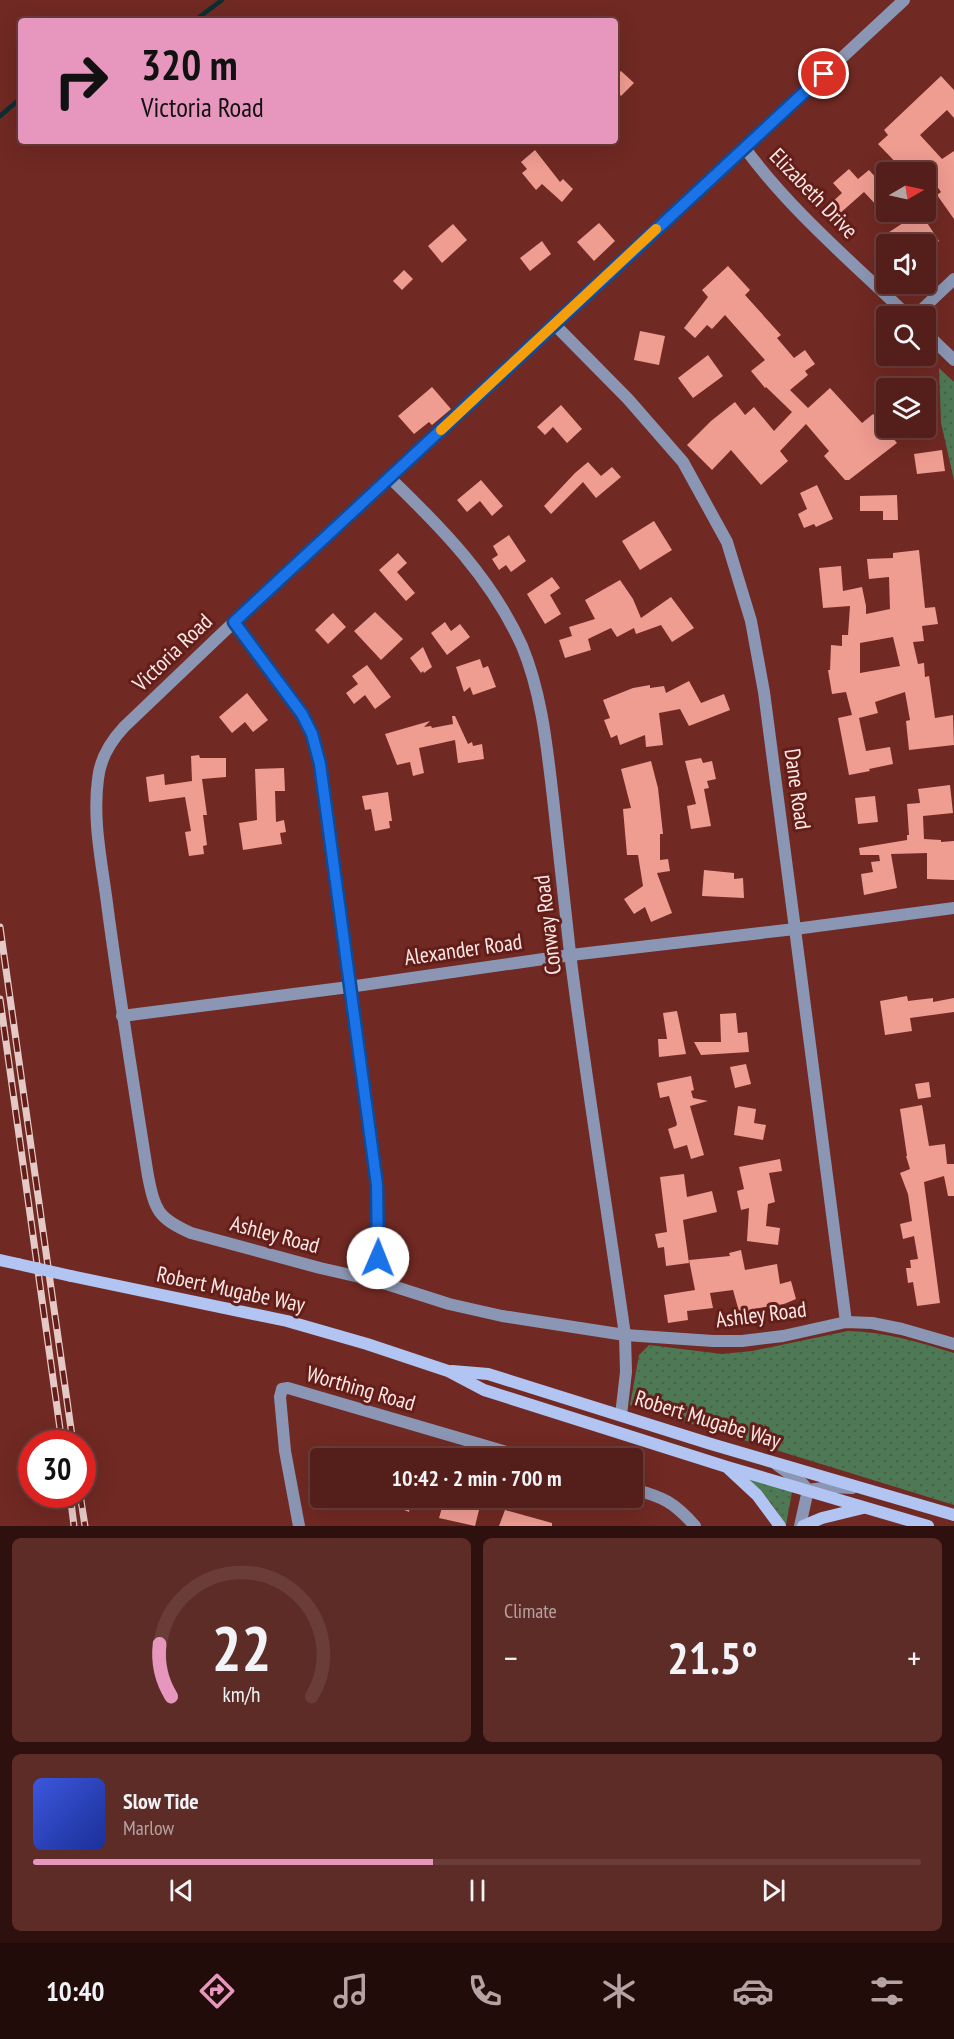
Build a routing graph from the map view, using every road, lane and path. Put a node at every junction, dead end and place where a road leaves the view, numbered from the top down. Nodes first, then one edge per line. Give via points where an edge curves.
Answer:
1 (904, 0) edge
2 (744, 147) junction
3 (954, 279) edge
4 (898, 306) edge
5 (926, 306) edge
6 (554, 324) junction
7 (936, 343) edge
8 (954, 360) edge
9 (390, 478) junction
10 (234, 622) junction
11 (97, 820) joint
12 (954, 908) edge
13 (795, 929) junction
14 (571, 955) junction
15 (349, 987) junction
16 (122, 1016) junction
17 (0, 1260) edge
18 (377, 1281) junction
19 (846, 1322) junction
20 (625, 1335) junction
21 (954, 1344) edge
22 (448, 1371) junction
23 (621, 1415) junction
24 (493, 1448) edge
25 (771, 1461) junction
26 (727, 1467) junction
27 (808, 1490) junction
28 (870, 1490) junction
29 (643, 1493) edge
30 (867, 1508) junction
31 (954, 1515) edge
32 (299, 1526) edge
33 (695, 1526) edge
34 (780, 1526) edge
35 (802, 1526) edge
36 (928, 1526) edge

1 - 2 street, Victoria Road
2 - 4 street, Elizabeth Drive via 804,215
2 - 6 street, Victoria Road
3 - 5 street
6 - 9 street, Victoria Road
6 - 13 street, Dane Road via 683,462 727,542 752,621
7 - 8 street
9 - 10 street, Victoria Road
9 - 14 street, Conway Road via 475,566 522,646 536,686 549,762
10 - 11 street, Victoria Road via 113,738 98,779
10 - 15 street via 302,714 312,734 320,764
11 - 16 street, Ashley Road
12 - 13 street, Alexander Road
13 - 14 street, Alexander Road
13 - 19 street, Dane Road
14 - 15 street, Alexander Road
14 - 20 street, Conway Road
15 - 16 street, Alexander Road
15 - 18 street via 377,1185
16 - 18 street, Ashley Road via 152,1194 162,1216 190,1233
17 - 22 main road, Robert Mugabe Way, bridge via 287,1321
18 - 20 street, Ashley Road via 459,1307
19 - 20 street, Ashley Road via 742,1341
19 - 21 street, Ashley Road via 902,1329
20 - 23 street, Conway Road
22 - 23 main road, Robert Mugabe Way via 488,1374
22 - 26 main road, Robert Mugabe Way via 484,1390
23 - 25 main road, Robert Mugabe Way
24 - 32 street, Worthing Road via 282,1389 285,1452
25 - 27 street
25 - 28 main road, Robert Mugabe Way
26 - 27 main road, Robert Mugabe Way
26 - 34 main road via 758,1496
27 - 28 street
27 - 30 main road, Robert Mugabe Way
27 - 35 street
28 - 31 main road, Robert Mugabe Way
29 - 33 street via 670,1502
30 - 35 main road
30 - 36 main road, Robert Mugabe Way

